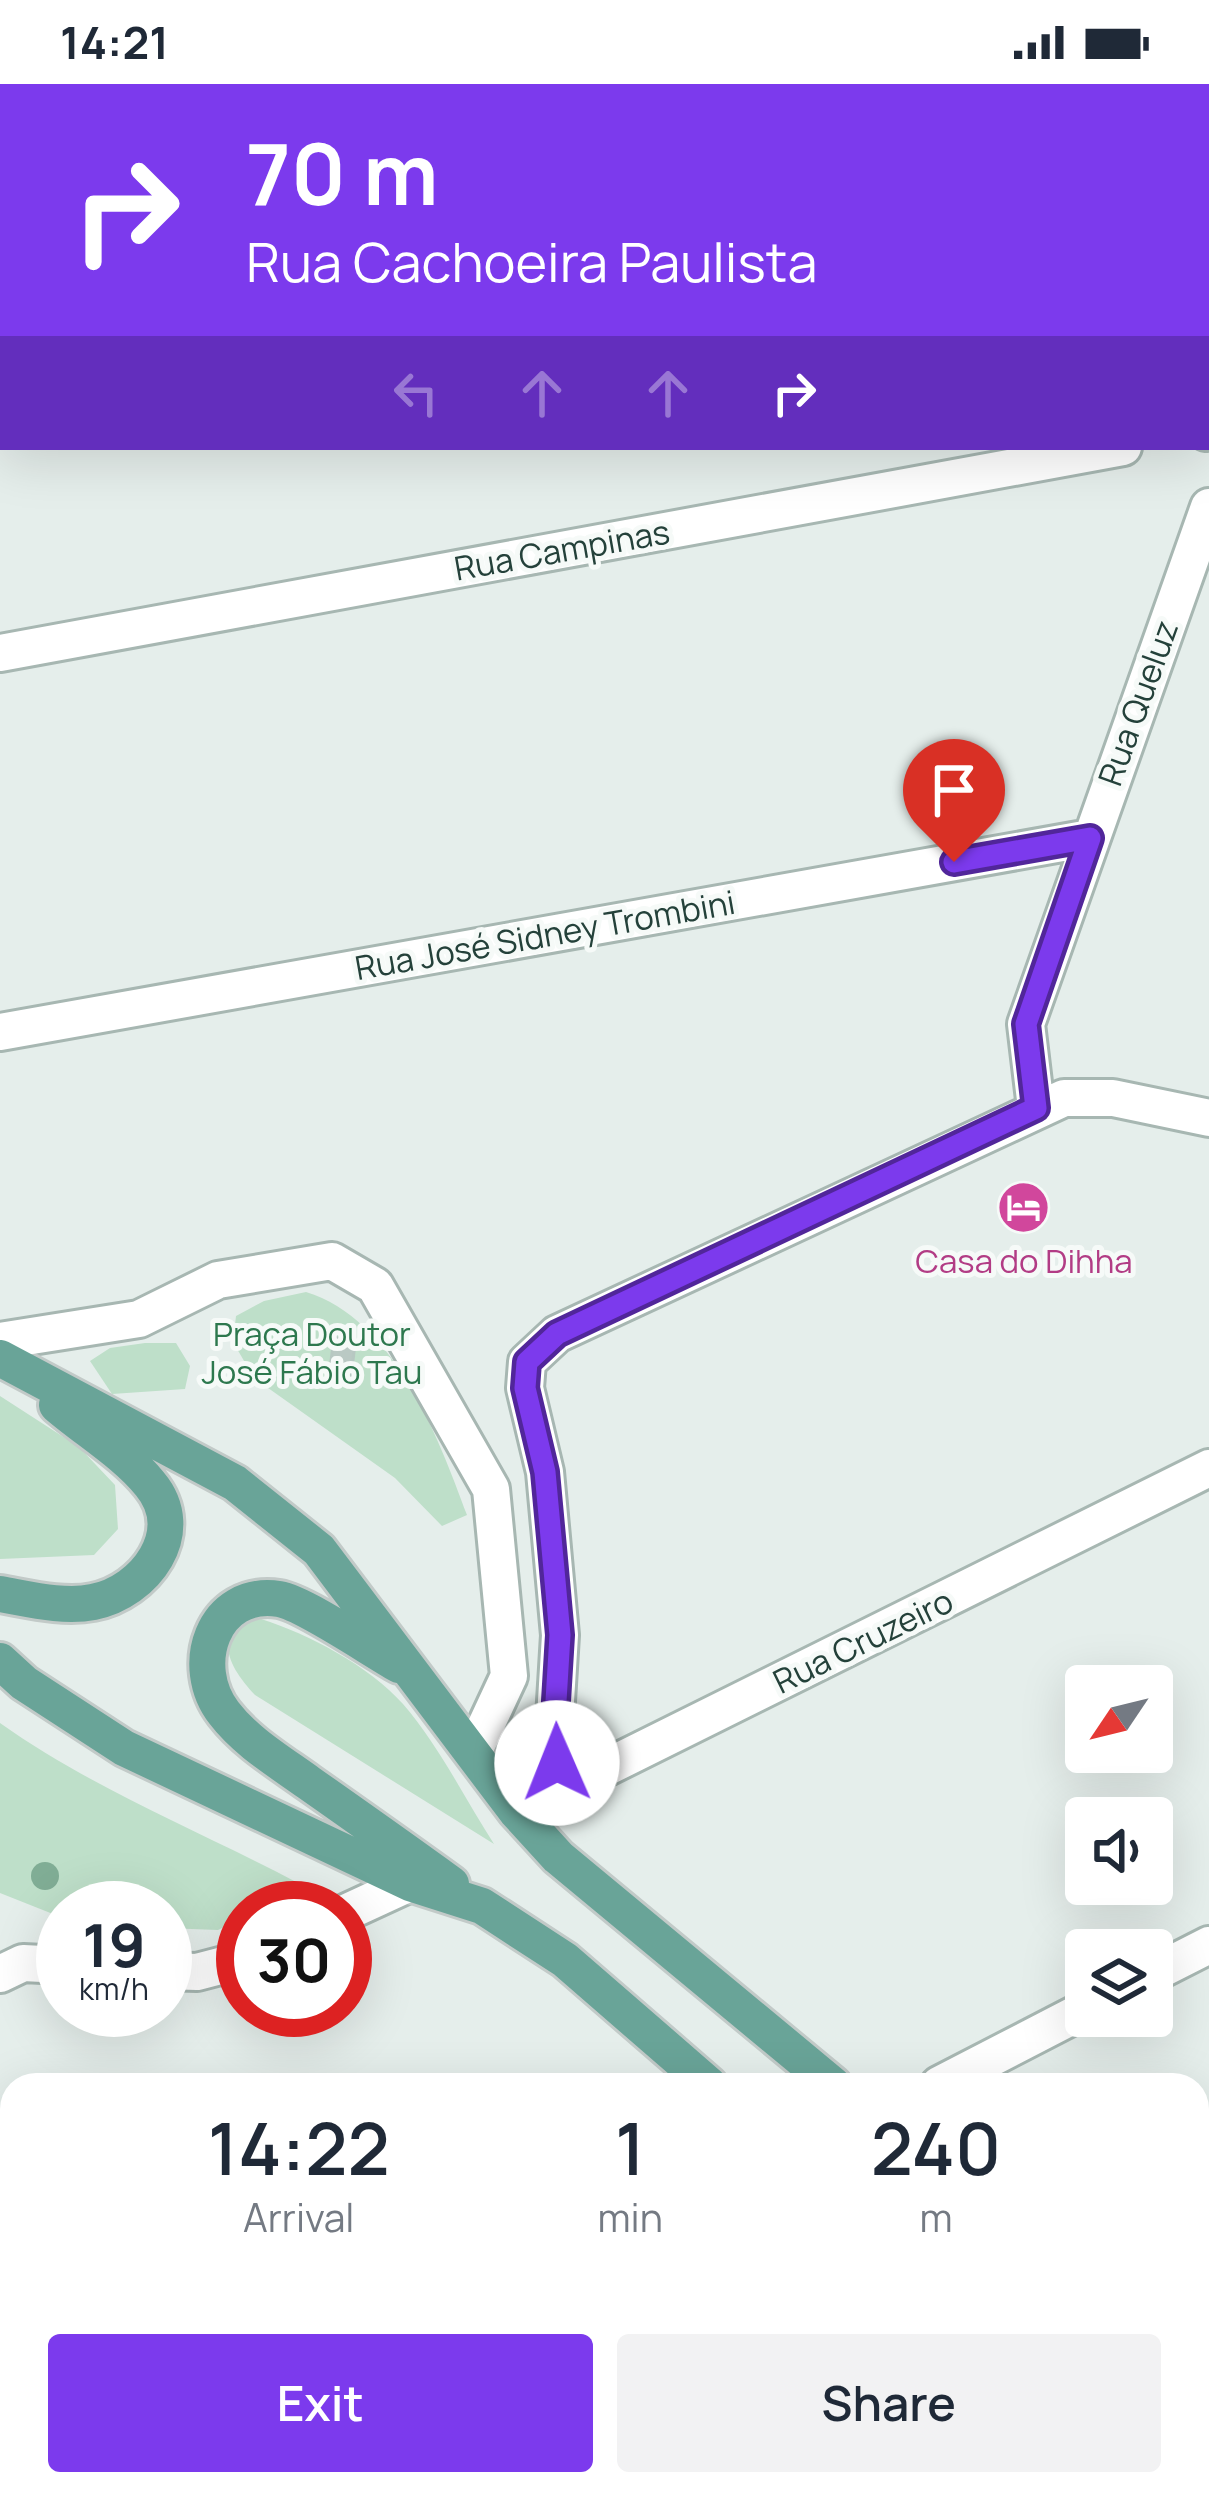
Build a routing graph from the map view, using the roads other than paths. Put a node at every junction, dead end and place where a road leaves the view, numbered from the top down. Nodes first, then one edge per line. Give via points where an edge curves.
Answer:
1 (1107, 450) edge
2 (1209, 507) edge
3 (0, 653) edge
4 (1090, 838) junction
5 (0, 1032) edge
6 (1036, 1108) junction
7 (1209, 1118) edge
8 (0, 1341) edge
9 (0, 1358) edge
10 (1209, 1468) edge
11 (0, 1594) edge
12 (0, 1661) edge
13 (412, 1673) junction
14 (473, 1751) junction
15 (560, 1792) junction
16 (516, 1811) junction
17 (410, 1883) junction
18 (372, 1901) edge
19 (482, 1906) junction
20 (1209, 1945) edge
21 (1173, 1963) edge
22 (1065, 2019) edge
23 (696, 2073) edge
24 (819, 2073) edge
25 (962, 2073) edge

1 - 3 street, Rua Campinas
2 - 4 street, Rua Queluz
4 - 5 street, Rua José Sidney Trombini
4 - 6 street, Rua Queluz via 1026,1024
6 - 7 street via 1064,1098 1112,1098
6 - 15 street via 557,1334 527,1362 560,1635
8 - 14 street via 139,1319 218,1280 332,1261 375,1286 491,1489 509,1676
9 - 11 main road via 153,1486 165,1524 160,1558 133,1585 93,1602
9 - 13 main road via 235,1483 319,1550
10 - 15 street, Rua Cruzeiro
12 - 17 main road via 124,1748
13 - 14 main road
13 - 19 main road via 281,1599 255,1600 223,1618 205,1647 208,1685 255,1744
14 - 16 main road
15 - 16 street, Rua Cruzeiro
16 - 24 main road via 558,1857
17 - 18 street
17 - 19 main road
19 - 23 main road via 566,1960
20 - 21 street
22 - 25 street

